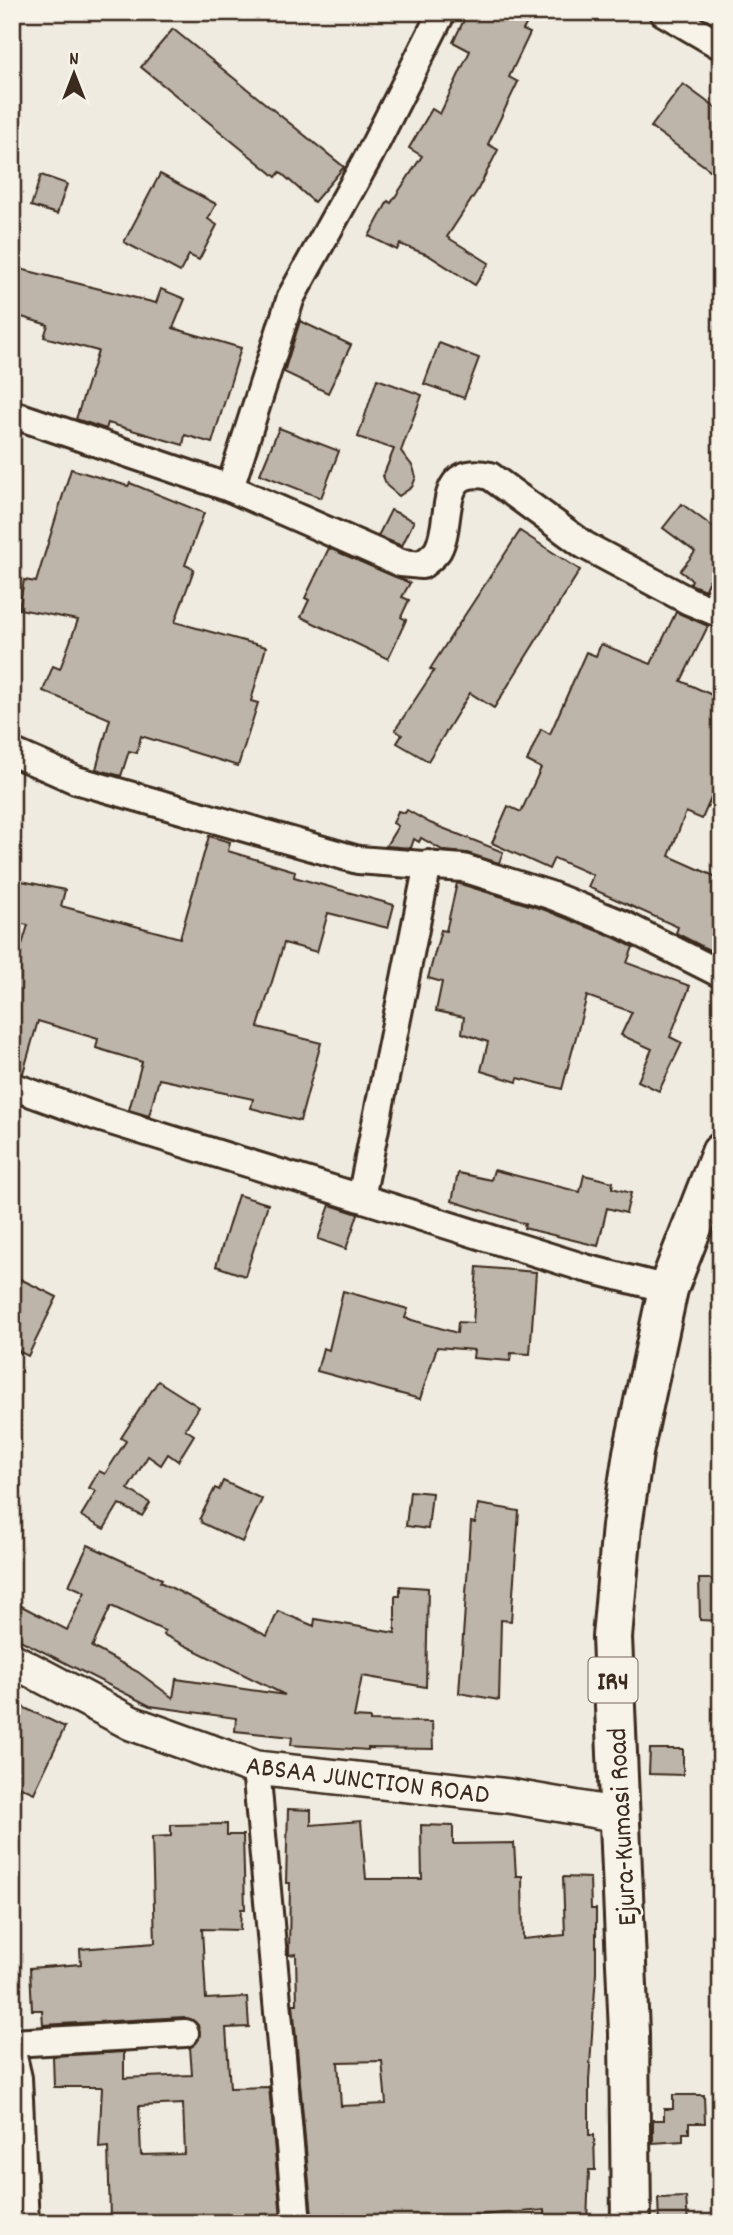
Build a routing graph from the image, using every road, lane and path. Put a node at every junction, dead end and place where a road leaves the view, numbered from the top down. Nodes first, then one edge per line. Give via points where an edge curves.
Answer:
1 (442, 12) edge
2 (663, 12) edge
3 (721, 46) edge
4 (12, 414) edge
5 (230, 488) junction
6 (721, 614) edge
7 (12, 752) edge
8 (428, 864) junction
9 (721, 974) edge
10 (12, 1086) edge
11 (721, 1153) edge
12 (361, 1198) junction
13 (709, 1213) edge
14 (668, 1289) junction
15 (12, 1660) edge
16 (256, 1768) junction
17 (619, 1815) junction
18 (185, 2033) dead end
19 (12, 2043) edge
20 (12, 2052) edge
21 (15, 2078) edge
22 (25, 2223) edge
23 (297, 2223) edge
24 (631, 2223) edge

1 - 5 street via 291,298
2 - 3 street
4 - 5 street
5 - 6 street via 401,563 422,565 438,551 456,481 474,472 490,475 584,545
7 - 8 street via 76,780 346,858
8 - 9 street via 463,868 550,895 622,924
8 - 12 street
10 - 12 street
11 - 13 main road, Ejura-Kumasi Road / IR4
12 - 14 street
13 - 14 main road, Ejura-Kumasi Road / IR4
14 - 17 main road, Ejura-Kumasi Road / IR4 via 622,1526 612,1637
15 - 16 street, ABSAA JUNCTION ROAD via 131,1723
16 - 17 street, ABSAA JUNCTION ROAD via 509,1796
16 - 23 street
17 - 24 main road, Ejura-Kumasi Road / IR4 via 629,2033
18 - 19 street
20 - 21 street
21 - 22 street

